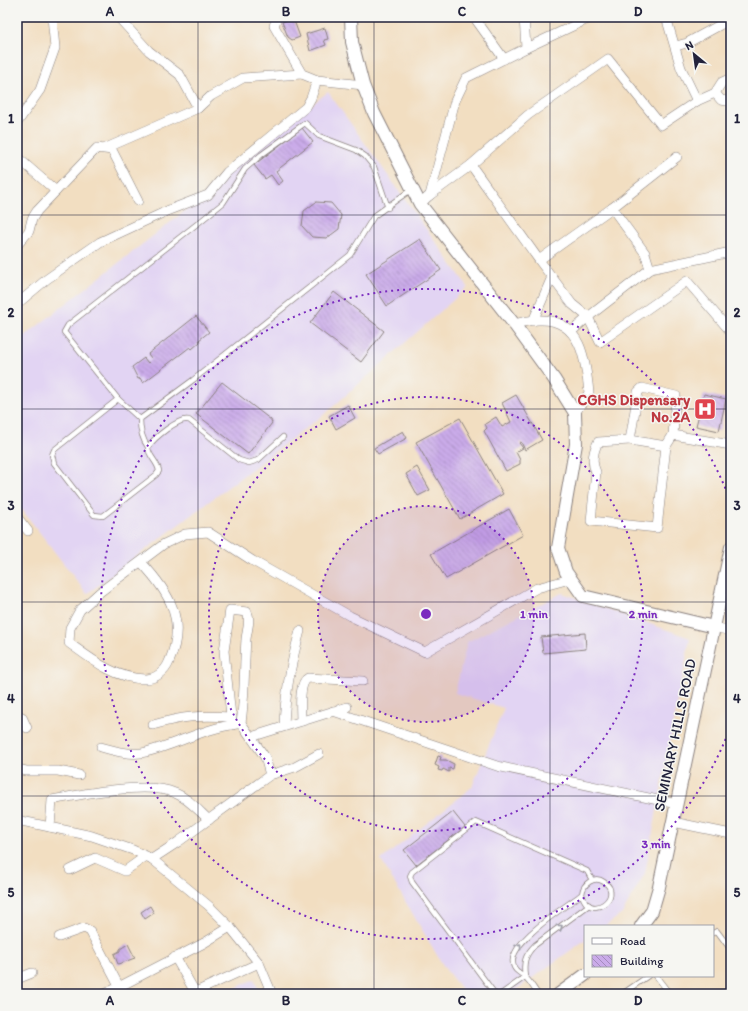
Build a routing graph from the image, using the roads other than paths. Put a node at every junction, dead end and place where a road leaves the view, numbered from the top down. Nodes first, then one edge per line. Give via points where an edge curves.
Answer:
1 (52, 17) edge
2 (118, 17) edge
3 (277, 17) edge
4 (351, 17) edge
5 (474, 17) edge
6 (524, 17) edge
7 (592, 17) edge
8 (666, 17) edge
9 (729, 20) dead end
10 (676, 46) junction
11 (526, 48) junction
12 (504, 59) junction
13 (302, 74) junction
14 (731, 78) edge
15 (318, 80) junction
16 (363, 85) junction
17 (715, 93) junction
18 (731, 100) edge
19 (697, 101) junction
20 (198, 108) junction
21 (17, 123) edge
22 (106, 148) junction
23 (17, 157) edge
24 (677, 157) dead end
25 (471, 165) junction
26 (414, 188) junction
27 (56, 191) junction
28 (430, 195) junction
29 (138, 201) dead end
30 (420, 204) junction
31 (388, 208) junction
32 (612, 208) junction
33 (18, 244) edge
34 (731, 252) edge
35 (539, 260) junction
36 (650, 268) junction
37 (552, 277) junction
38 (17, 304) edge
39 (588, 318) junction
40 (533, 321) junction
41 (514, 324) junction
42 (571, 332) junction
43 (731, 332) edge
44 (118, 399) junction
45 (575, 413) junction
46 (140, 419) junction
47 (673, 435) junction
48 (284, 437) dead end
49 (630, 440) junction
50 (731, 445) edge
51 (666, 446) junction
52 (148, 447) junction
53 (17, 517) edge
54 (28, 531) dead end
55 (731, 547) edge
56 (141, 562) junction
57 (570, 579) junction
58 (714, 627) junction
59 (300, 631) dead end
60 (731, 631) edge
61 (363, 681) dead end
62 (348, 707) dead end
63 (333, 711) junction
64 (17, 715) edge
65 (301, 721) junction
66 (235, 722) junction
67 (153, 725) dead end
68 (284, 726) junction
69 (27, 728) dead end
70 (251, 737) junction
71 (101, 747) dead end
72 (319, 754) dead end
73 (17, 769) edge
74 (79, 775) dead end
75 (270, 775) junction
76 (677, 804) junction
77 (17, 820) edge
78 (209, 820) junction
79 (673, 822) junction
80 (50, 828) junction
81 (731, 834) edge
82 (149, 858) junction
83 (70, 870) dead end
84 (592, 880) junction
85 (582, 894) junction
86 (589, 906) junction
87 (642, 925) edge
88 (230, 927) junction
89 (714, 932) edge
90 (59, 937) dead end
91 (731, 950) edge
92 (175, 957) junction
93 (259, 963) junction
94 (32, 973) dead end
95 (584, 976) edge
96 (525, 977) junction
97 (647, 977) edge
98 (657, 977) edge
99 (17, 979) edge
100 (122, 991) edge
101 (193, 993) edge
102 (105, 994) edge
103 (272, 994) edge
104 (495, 994) edge
105 (501, 994) edge
106 (538, 994) edge
107 (558, 994) edge
108 (622, 994) edge
109 (670, 994) edge

1 - 21 street via 55,48 40,90
2 - 20 street via 149,51 180,75
3 - 13 street via 274,26
4 - 16 street via 352,42
5 - 12 street
6 - 11 street
7 - 11 street
8 - 10 street
9 - 10 street via 687,43
10 - 19 street via 681,68
11 - 12 street
12 - 28 street via 466,78 455,101
13 - 15 street
13 - 20 street via 243,78 211,96
14 - 17 street via 722,82
15 - 16 street
15 - 38 street via 306,107 232,168 208,196 169,210 100,242 47,279
16 - 26 street via 374,113
17 - 18 street via 721,100
17 - 19 street
19 - 25 street via 661,125 608,59 528,115
20 - 22 street
22 - 27 street via 97,148
22 - 29 street via 112,150
23 - 27 street
24 - 32 street
25 - 28 street
25 - 35 street
26 - 30 street
26 - 31 lane
27 - 33 street via 35,214 29,231
28 - 30 street
30 - 41 street
31 - 44 lane via 374,167 366,156 319,136 305,123 245,169 223,203 208,216 68,325 64,332
31 - 46 lane via 374,216 350,255
32 - 35 street
32 - 36 street via 645,253
34 - 36 street
35 - 37 street
36 - 39 street
37 - 39 street via 572,304
37 - 40 street
39 - 42 street
39 - 43 street via 600,342 687,281
40 - 41 street
40 - 42 street via 560,323
41 - 45 street
42 - 45 street via 582,348 589,393
44 - 46 lane
44 - 52 lane via 54,450 54,463 94,515 104,516 159,471
45 - 57 street via 576,444 558,548
46 - 52 lane via 143,437
47 - 49 street via 676,396 642,388 638,392
47 - 50 street
47 - 51 street
48 - 52 lane via 258,460 249,463 239,460 185,418
49 - 51 street
49 - 51 street via 598,442 595,448 593,466 596,472 591,521 657,528
53 - 54 street
55 - 58 street, SEMINARY HILLS ROAD
56 - 56 street via 162,587 175,611 178,632 167,666 158,676 146,679 123,676 98,664 69,643 70,628 80,610
56 - 57 street via 164,544 185,534 208,532 253,561 350,616 425,652 538,588
57 - 58 street via 583,596
58 - 60 street
58 - 76 street, SEMINARY HILLS ROAD
59 - 68 street via 288,681
61 - 65 street via 308,678 304,680 300,705
62 - 63 street
63 - 65 street
63 - 76 street via 497,766
64 - 69 street via 22,717
65 - 68 street
66 - 66 street via 244,703 249,617 247,612 230,610 224,651
66 - 67 street via 199,715
66 - 70 street
66 - 71 street via 145,752 120,752
68 - 70 street
70 - 75 street via 265,757
72 - 75 street via 295,767
73 - 74 street
75 - 78 street
76 - 79 street, SEMINARY HILLS ROAD
77 - 80 street
78 - 80 street via 189,801 174,792 145,788 93,792 52,800
78 - 82 street
79 - 81 street
79 - 87 street, SEMINARY HILLS ROAD via 652,912
80 - 82 street via 92,836
82 - 83 street via 125,871 95,858
82 - 88 street via 210,906
84 - 85 lane via 584,886
84 - 86 lane via 605,882 610,894 603,905
84 - 104 lane via 588,871 476,822 412,872 412,882
85 - 86 lane
96 -> 85 lane via 513,966 513,955 518,946
96 -> 86 lane via 524,957 528,952
88 - 92 street
88 - 93 street
89 - 91 lane via 717,931
90 - 100 street via 84,928 90,931
92 - 100 street
92 - 101 street
93 - 101 street
93 - 103 street
94 - 99 street
95 - 107 street
96 - 105 lane
96 - 106 lane
97 - 108 lane
98 - 109 lane
100 - 102 street

